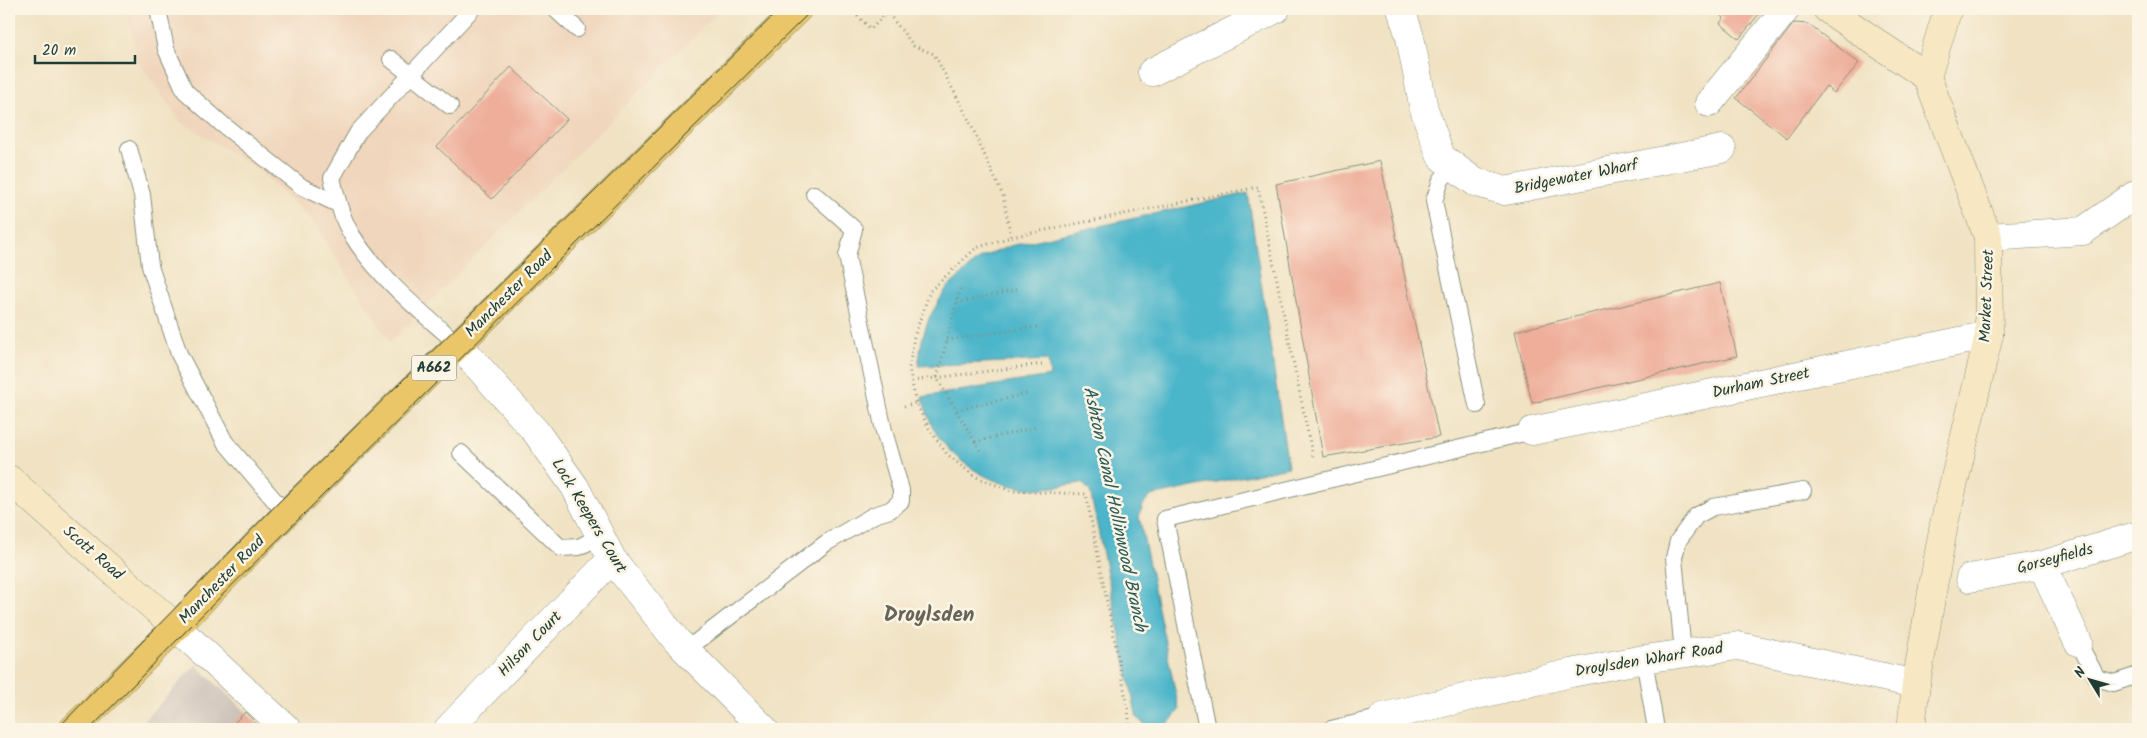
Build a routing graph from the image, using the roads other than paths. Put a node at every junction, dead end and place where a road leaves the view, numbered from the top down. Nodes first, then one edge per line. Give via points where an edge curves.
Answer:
1 (158, 9) edge
2 (472, 9) edge
3 (555, 9) edge
4 (798, 9) edge
5 (1276, 9) edge
6 (1401, 9) edge
7 (1786, 9) edge
8 (1828, 9) edge
9 (1948, 9) edge
10 (577, 30) dead end
11 (391, 59) dead end
12 (1152, 72) dead end
13 (412, 74) junction
14 (1927, 77) junction
15 (1709, 104) dead end
16 (450, 106) dead end
17 (129, 149) dead end
18 (1722, 149) dead end
19 (1453, 166) junction
20 (2138, 193) edge
21 (814, 194) dead end
22 (338, 204) junction
23 (1988, 237) junction
24 (1989, 335) junction
25 (458, 344) junction
26 (1477, 405) dead end
27 (1532, 431) joint
28 (461, 453) dead end
29 (9, 479) edge
30 (1802, 491) dead end
31 (286, 514) junction
32 (2138, 535) edge
33 (606, 547) junction
34 (2042, 565) junction
35 (1970, 578) dead end
36 (176, 628) junction
37 (2078, 642) joint
38 (686, 650) junction
39 (1683, 653) junction
40 (1644, 659) junction
41 (2138, 675) edge
42 (1916, 684) junction
43 (1383, 717) joint
44 (73, 729) edge
45 (287, 729) edge
46 (448, 729) edge
47 (764, 729) edge
48 (1207, 729) edge
49 (1331, 729) edge
50 (1656, 729) edge
51 (1911, 729) edge

1 - 22 lane via 166,49 185,91 302,188
2 - 13 lane
3 - 10 lane
4 - 25 main road, Manchester Road / A662
5 - 12 street
6 - 19 street, Bridgewater Wharf via 1424,109 1441,157
7 - 15 street
8 - 14 street
9 - 14 street
11 - 13 lane
13 - 16 lane
13 - 22 lane via 358,132 332,178
14 - 23 street, Market Street
17 - 31 lane via 142,194 150,266 179,354 225,442
18 - 19 street, Bridgewater Wharf via 1505,191 1475,182
19 - 26 lane via 1441,180 1434,201
20 - 23 street via 2083,231
21 - 38 lane via 854,229 847,256 901,501 826,543
22 - 25 lane via 352,235 380,271
23 - 24 street, Market Street
24 - 27 street, Durham Street
24 - 42 street, Market Street via 1944,524
25 - 31 main road, Manchester Road / A662
25 - 33 street, Lock Keepers Court via 536,432 575,487
27 - 48 lane via 1165,519
28 - 33 lane via 561,548
29 - 36 street, Scott Road
30 - 39 lane via 1713,507 1696,516 1678,540 1674,558
31 - 36 main road, Manchester Road / A662
32 - 34 street, Gorseyfields
33 - 38 street, Lock Keepers Court
33 - 46 street, Hilson Court
34 - 35 street, Gorseyfields
34 - 37 street
36 - 44 main road, Manchester Road / A662
36 - 45 street
37 - 41 lane via 2097,678 2114,683
38 - 47 street, Lock Keepers Court
39 - 40 street, Droylsden Wharf Road
39 - 42 street, Droylsden Wharf Road via 1738,646
40 - 43 street, Droylsden Wharf Road
40 - 50 lane
42 - 51 street, Market Street
43 - 49 lane

